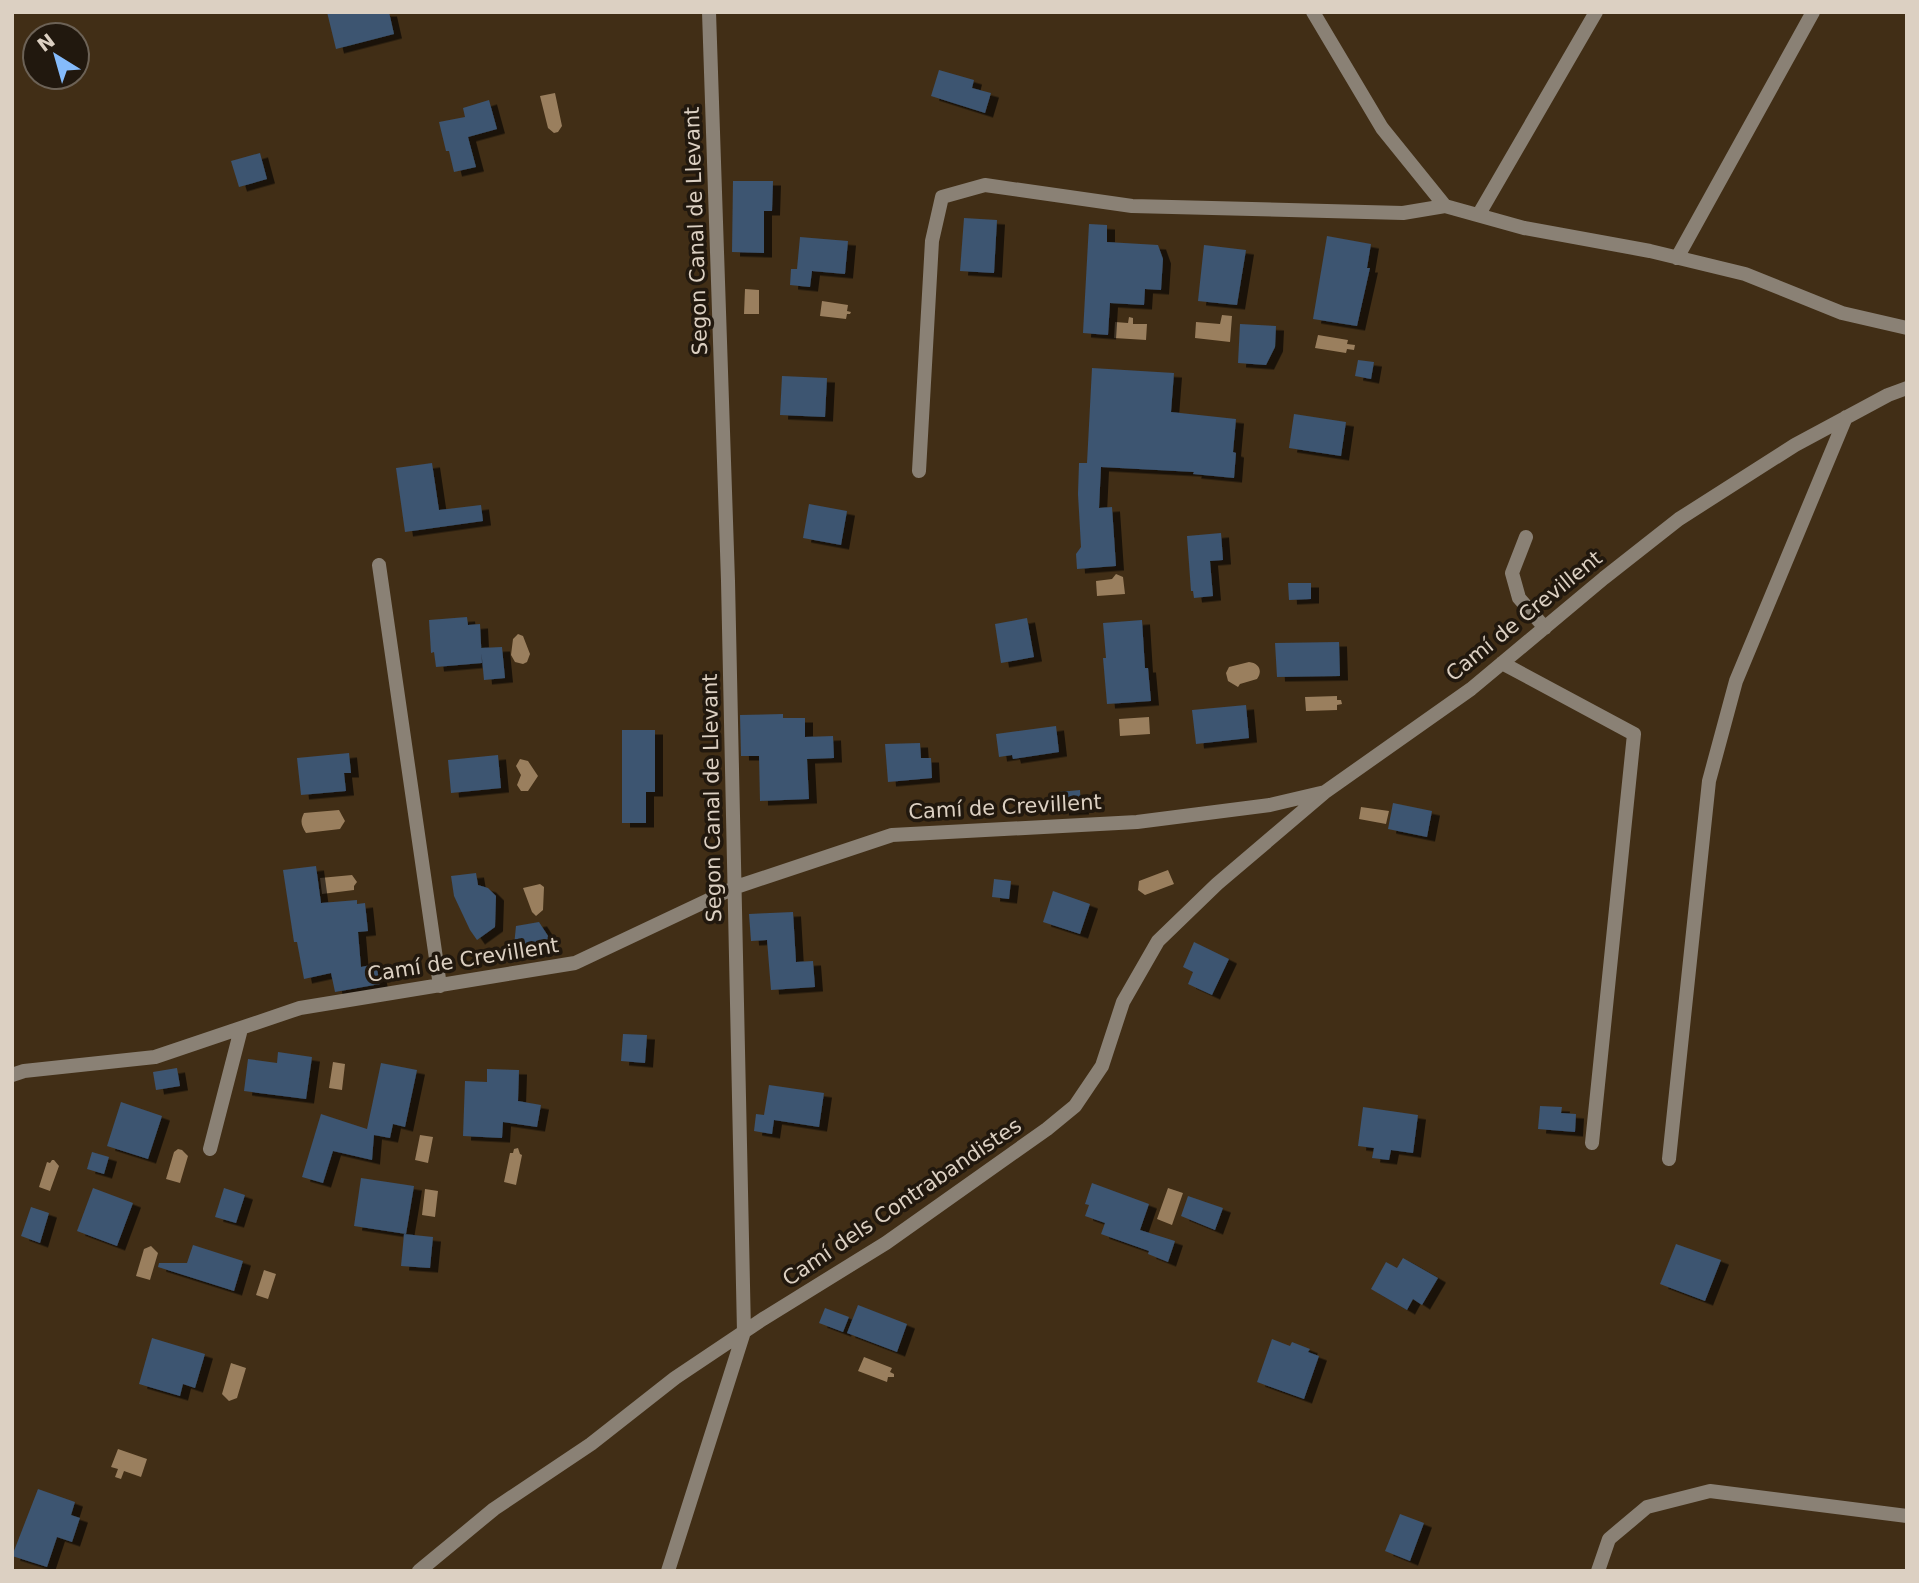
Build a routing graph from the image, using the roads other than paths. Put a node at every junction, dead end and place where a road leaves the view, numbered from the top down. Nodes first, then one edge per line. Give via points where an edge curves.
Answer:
1 (709, 12) edge
2 (1313, 12) edge
3 (1596, 12) edge
4 (1813, 12) edge
5 (1445, 206) junction
6 (1479, 214) junction
7 (1677, 257) junction
8 (1907, 328) edge
9 (1907, 387) edge
10 (1846, 417) junction
11 (919, 471) dead end
12 (1526, 537) dead end
13 (379, 565) dead end
14 (1545, 628) junction
15 (1503, 663) junction
16 (1325, 792) junction
17 (736, 887) junction
18 (440, 986) junction
19 (241, 1029) junction
20 (12, 1075) edge
21 (1592, 1143) dead end
22 (210, 1149) dead end
23 (1669, 1159) dead end
24 (744, 1332) junction
25 (1907, 1517) edge
26 (419, 1571) edge
27 (667, 1571) edge
28 (1598, 1571) edge

1 - 17 street, Segon Canal de Llevant
2 - 5 street via 1382,128
3 - 6 street
4 - 7 street
5 - 6 street
5 - 11 street via 1403,213 1132,206 985,185 942,197 932,241
6 - 7 street via 1524,228
7 - 8 street via 1745,274 1842,313
9 - 10 street, Camí de Crevillent
10 - 14 street, Camí de Crevillent via 1795,444 1679,519
10 - 23 street via 1736,681 1709,781
12 - 14 street via 1512,573 1519,598
13 - 18 street
14 - 15 street, Camí de Crevillent
15 - 16 street, Camí de Crevillent
15 - 21 street via 1634,734
16 - 17 street, Camí de Crevillent via 1270,805 1137,822 892,835
16 - 24 street, Camí dels Contrabandistes via 1217,884 1158,942 1123,1002 1102,1066 1075,1106 886,1243
17 - 18 street, Camí de Crevillent via 575,963
17 - 24 street, Segon Canal de Llevant
18 - 19 street, Camí de Crevillent via 300,1009
19 - 20 street, Camí de Crevillent via 155,1057
19 - 22 street
24 - 26 street, Camí dels Contrabandistes via 494,1509
24 - 27 street, Segon Canal de Llevant
25 - 28 street via 1710,1491 1647,1507 1609,1539

